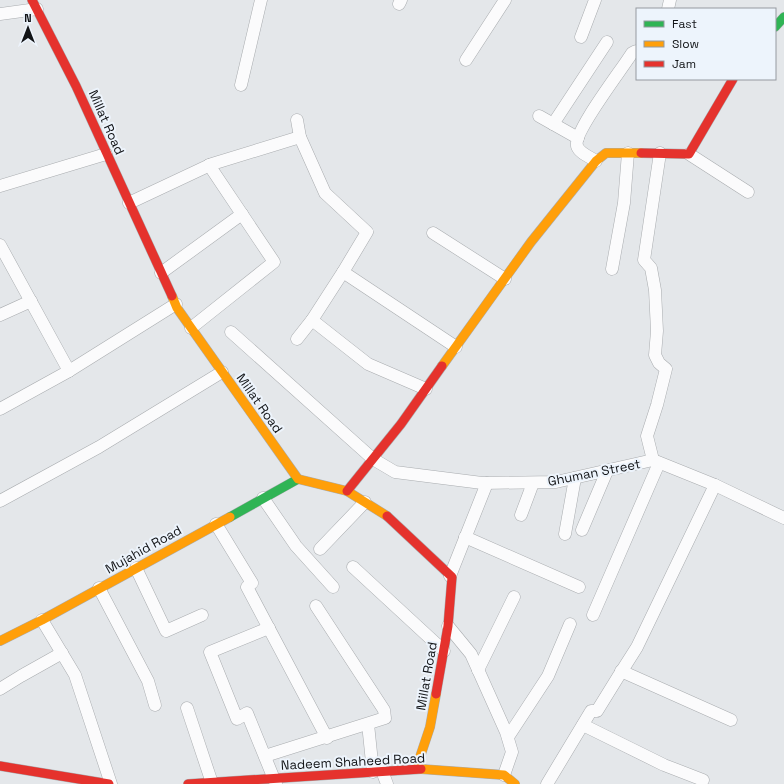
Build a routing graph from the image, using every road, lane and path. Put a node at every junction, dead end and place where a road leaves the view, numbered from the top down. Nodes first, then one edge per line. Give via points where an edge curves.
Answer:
1 (261, 0) edge
2 (505, 0) edge
3 (595, 0) edge
4 (34, 5) edge
5 (0, 14) edge
6 (784, 17) edge
7 (776, 26) edge
8 (581, 37) dead end
9 (607, 42) dead end
10 (636, 51) edge
11 (466, 60) dead end
12 (732, 80) edge
13 (241, 85) dead end
14 (539, 116) dead end
15 (298, 120) dead end
16 (553, 124) junction
17 (300, 137) junction
18 (578, 138) junction
19 (628, 153) junction
20 (660, 153) junction
21 (106, 154) junction
22 (689, 154) junction
23 (596, 160) junction
24 (209, 165) junction
25 (0, 186) edge
26 (748, 192) dead end
27 (129, 203) junction
28 (242, 214) junction
29 (433, 232) dead end
30 (0, 245) edge
31 (612, 269) dead end
32 (344, 272) junction
33 (161, 273) junction
34 (505, 279) junction
35 (31, 301) junction
36 (176, 304) junction
37 (0, 315) edge
38 (312, 320) junction
39 (191, 328) junction
40 (231, 332) dead end
41 (297, 339) dead end
42 (456, 347) junction
43 (69, 371) junction
44 (222, 372) junction
45 (426, 389) junction
46 (0, 409) edge
47 (373, 459) junction
48 (656, 461) junction
49 (607, 471) junction
50 (575, 478) junction
51 (298, 479) junction
52 (487, 483) junction
53 (533, 483) junction
54 (715, 485) junction
55 (347, 491) junction
56 (263, 498) junction
57 (0, 501) edge
58 (365, 502) junction
59 (521, 515) dead end
60 (784, 518) edge
61 (216, 524) junction
62 (582, 530) dead end
63 (565, 534) dead end
64 (465, 537) junction
65 (320, 550) dead end
66 (353, 567) dead end
67 (136, 568) junction
68 (450, 576) junction
69 (333, 587) dead end
70 (579, 587) dead end
71 (99, 588) junction
72 (514, 597) dead end
73 (316, 606) dead end
74 (202, 615) dead end
75 (593, 615) dead end
76 (42, 620) junction
77 (570, 624) dead end
78 (448, 626) junction
79 (269, 628) junction
80 (0, 641) edge
81 (444, 650) junction
82 (62, 653) junction
83 (478, 670) junction
84 (621, 672) junction
85 (0, 689) edge
86 (155, 705) dead end
87 (187, 708) dead end
88 (731, 720) dead end
89 (368, 724) junction
90 (583, 725) junction
91 (508, 737) junction
92 (327, 738) junction
93 (265, 756) junction
94 (0, 766) edge
95 (416, 769) junction
96 (377, 772) junction
97 (504, 775) junction
98 (327, 780) edge
99 (703, 780) dead end
100 (275, 781) edge
101 (216, 783) edge
102 (110, 784) edge
103 (188, 784) edge
104 (387, 784) edge
105 (515, 784) edge
106 (547, 784) edge

1 - 13 street
2 - 11 street
3 - 8 street
4 - 5 street
4 - 21 street, Millat Road via 76,86
6 - 7 street
9 - 16 street
10 - 18 street via 632,53 587,120
12 - 22 street
14 - 16 street
15 - 17 street
16 - 18 street
17 - 24 street
17 - 32 street via 325,194 367,232
18 - 23 street via 576,143 579,150
19 - 20 street
19 - 23 street via 606,153
19 - 31 street via 624,203
20 - 22 street
20 - 48 street via 644,260 651,268 655,290 655,355 659,364 666,369 646,436
21 - 25 street
21 - 27 street, Millat Road
22 - 26 street
23 - 34 street
24 - 27 street
24 - 28 street
27 - 33 street, Millat Road
28 - 33 street
28 - 39 street via 274,262
29 - 34 street
30 - 35 street
32 - 38 street
32 - 42 street
33 - 36 street, Millat Road
34 - 42 street
35 - 37 street
35 - 43 street
36 - 39 street, Millat Road
36 - 43 street
38 - 41 street
38 - 45 street via 368,364
39 - 44 street, Millat Road
40 - 47 street, Ghuman Street
42 - 45 street
43 - 46 street
44 - 51 street, Millat Road
44 - 57 street via 99,447
45 - 47 street
47 - 52 street, Ghuman Street via 395,472
47 - 55 street
48 - 49 street, Ghuman Street
48 - 54 street, Ghuman Street
48 - 75 street
49 - 50 street, Ghuman Street
49 - 62 street
50 - 53 street, Ghuman Street
50 - 63 street
51 - 55 street
51 - 56 street, Mujahid Road
52 - 53 street, Ghuman Street
52 - 64 street
53 - 59 street
54 - 60 street, Ghuman Street
54 - 84 street via 637,647
55 - 58 street
56 - 61 street, Mujahid Road
56 - 69 street via 296,546
58 - 65 street
58 - 68 street via 385,514
61 - 67 street, Mujahid Road
61 - 79 street via 252,583 248,586
64 - 68 street
64 - 70 street
66 - 81 street
67 - 71 street, Mujahid Road
67 - 74 street via 166,631
68 - 78 street, Millat Road via 452,577
71 - 76 street, Mujahid Road
71 - 86 street via 148,682
72 - 83 street
73 - 89 street via 384,710 385,718
76 - 80 street, Mujahid Road
76 - 82 street
77 - 91 street via 548,676
78 - 81 street, Millat Road
78 - 83 street via 471,654
79 - 92 street
79 - 93 street via 210,652 237,719 247,713
81 - 95 street, Millat Road via 430,727
82 - 85 street
82 - 102 street via 75,675
83 - 91 street
84 - 88 street
84 - 90 street via 597,711 591,711
87 - 101 street
89 - 92 street
89 - 96 street
90 - 99 street via 664,765
90 - 106 street
91 - 97 street via 512,752
92 - 93 street
93 - 100 street
94 - 102 street
95 - 96 street, Nadeem Shaheed Road
95 - 97 street, Nadeem Shaheed Road
96 - 98 street, Nadeem Shaheed Road
96 - 104 street
97 - 105 street
98 - 100 street, Nadeem Shaheed Road
100 - 101 street, Nadeem Shaheed Road
101 - 103 street, Nadeem Shaheed Road

